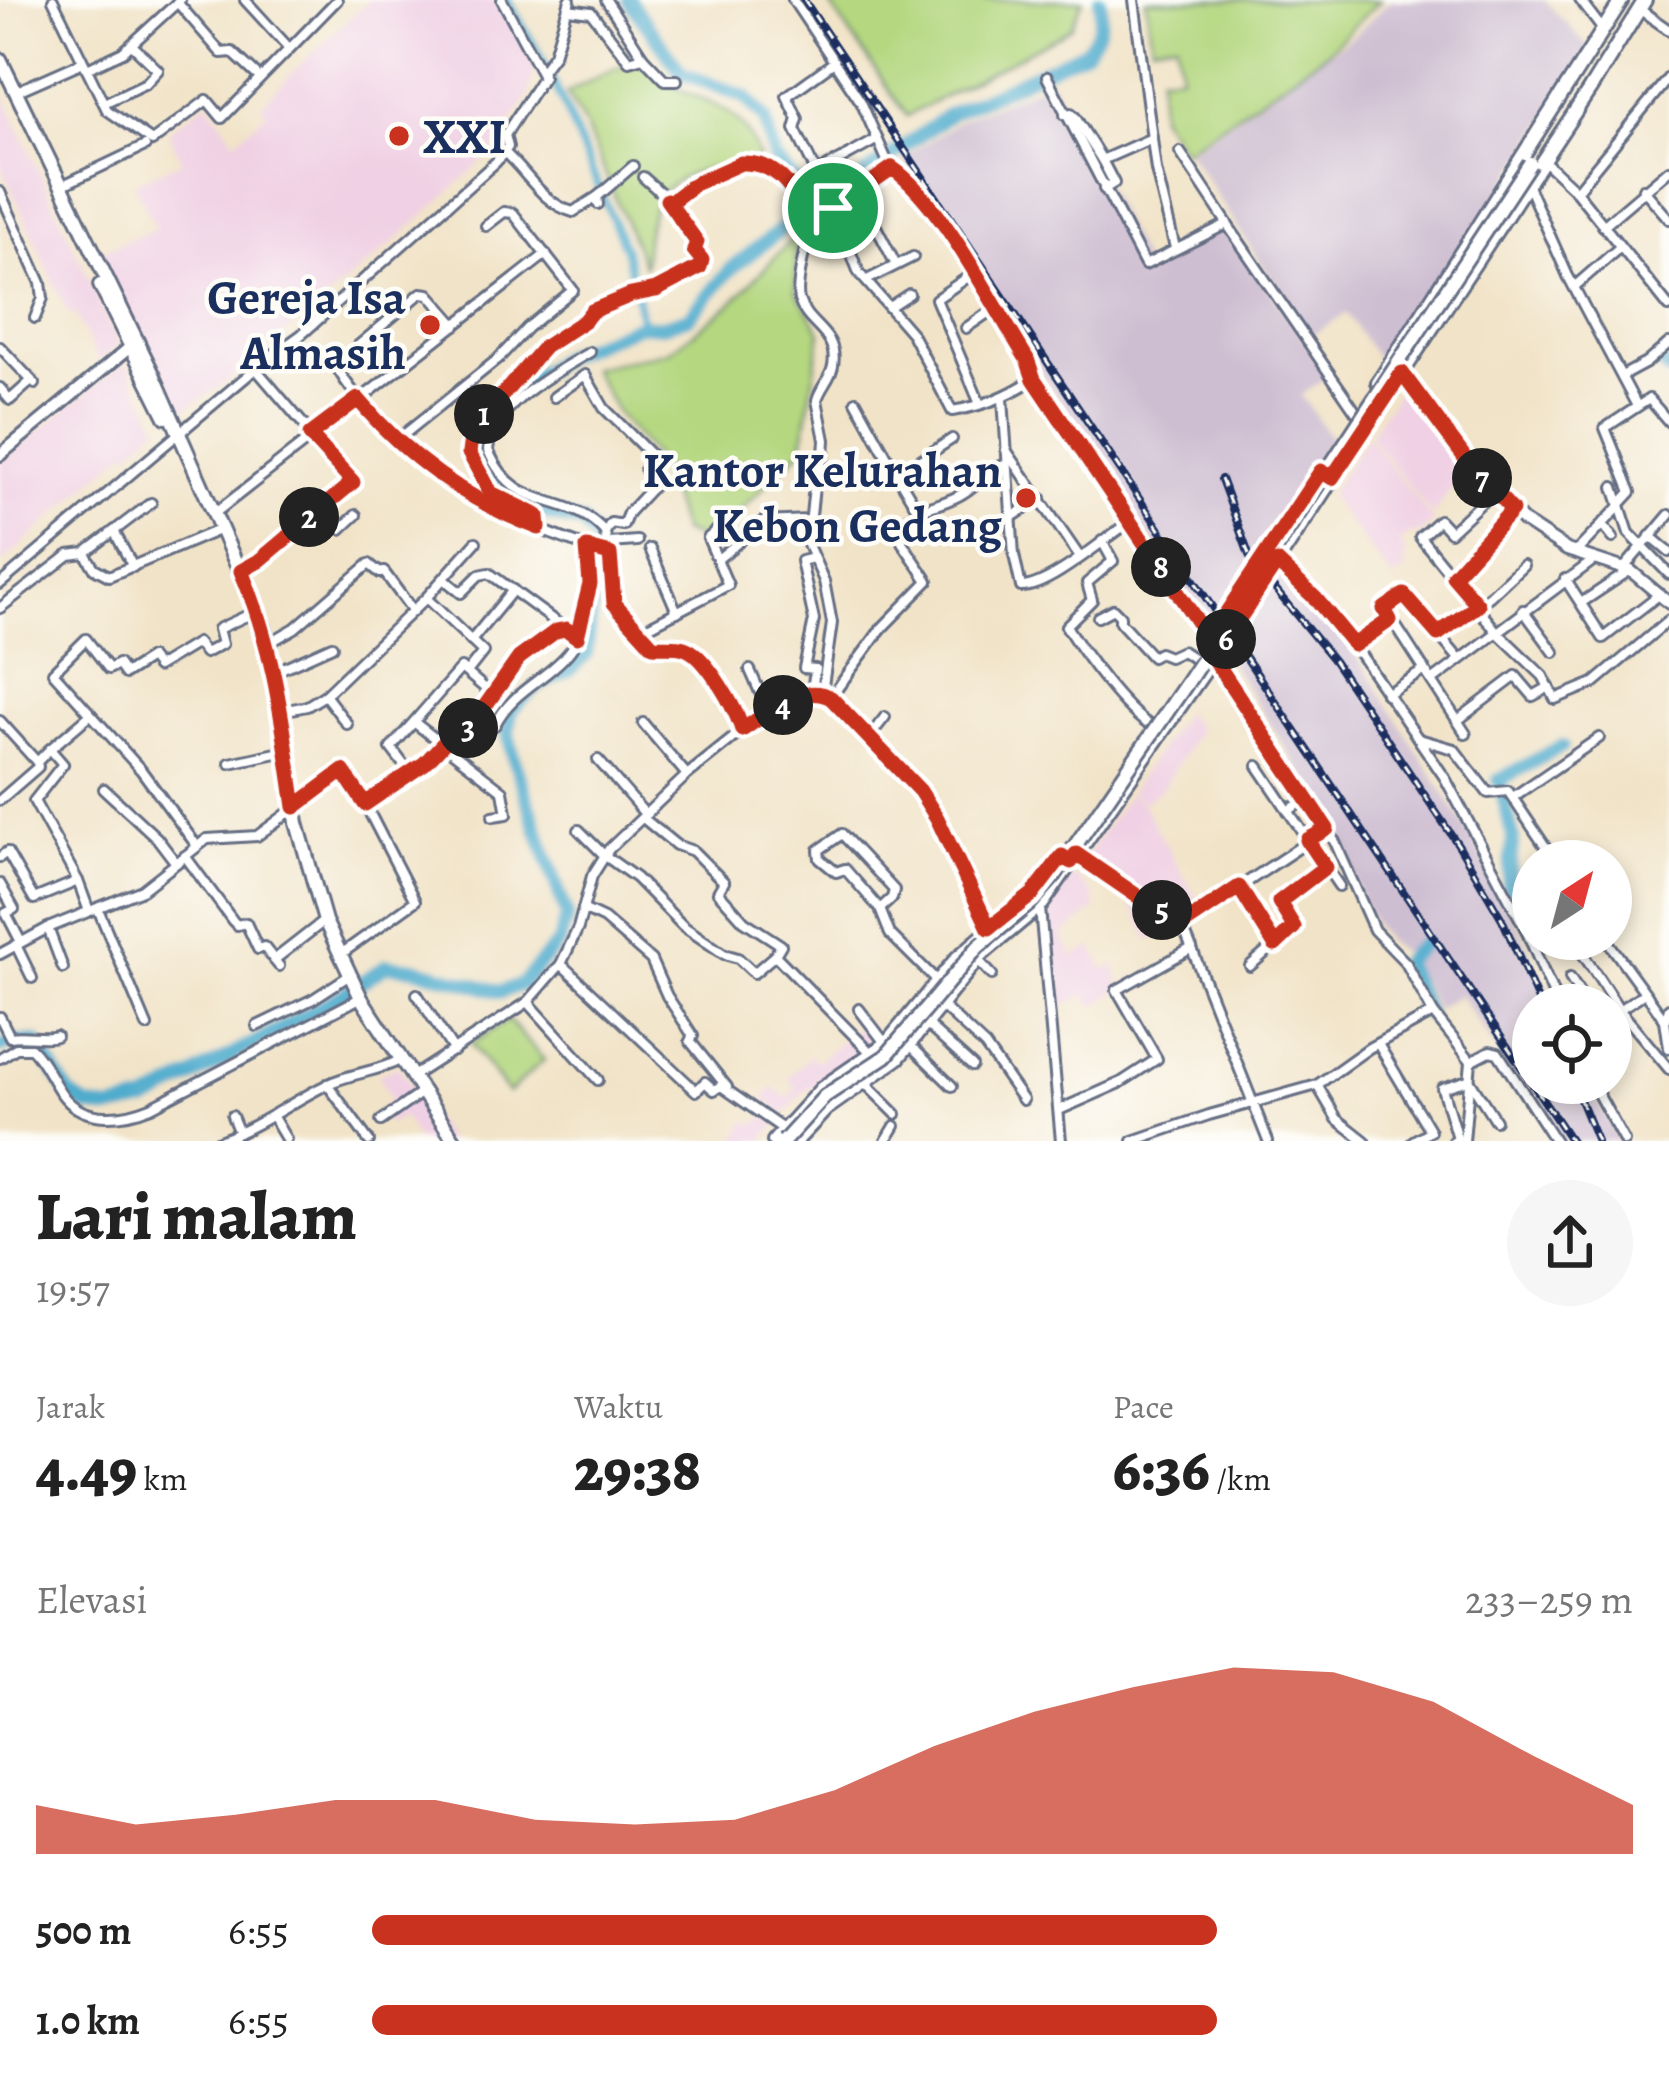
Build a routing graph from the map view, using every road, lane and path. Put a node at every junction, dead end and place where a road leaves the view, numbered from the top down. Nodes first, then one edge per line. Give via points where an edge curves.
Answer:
1 (53, 0) edge
2 (245, 0) edge
3 (337, 0) edge
4 (502, 0) edge
5 (606, 0) edge
6 (793, 0) edge
7 (1134, 0) edge
8 (1580, 0) edge
9 (178, 1) edge
10 (1634, 2) edge
11 (569, 4) edge
12 (1669, 30) edge
13 (1604, 31) junction
14 (132, 45) junction
15 (289, 48) junction
16 (643, 57) junction
17 (0, 59) edge
18 (834, 62) junction
19 (85, 65) junction
20 (545, 67) junction
21 (0, 76) edge
22 (1669, 76) edge
23 (259, 77) junction
24 (1047, 77) dead end
25 (674, 80) dead end
26 (1582, 84) junction
27 (15, 92) junction
28 (104, 103) junction
29 (1065, 115) junction
30 (1543, 128) junction
31 (1152, 138) junction
32 (876, 140) junction
33 (145, 146) dead end
34 (504, 152) junction
35 (1180, 152) dead end
36 (1102, 160) junction
37 (1536, 161) junction
38 (633, 166) dead end
39 (891, 166) junction
40 (1669, 170) edge
41 (816, 172) junction
42 (644, 176) dead end
43 (804, 180) dead end
44 (1527, 184) junction
45 (61, 186) junction
46 (1104, 189) junction
47 (1643, 189) junction
48 (1576, 191) junction
49 (0, 192) edge
50 (858, 192) junction
51 (667, 200) junction
52 (833, 208) junction
53 (1669, 219) edge
54 (812, 224) junction
55 (1227, 224) junction
56 (486, 226) dead end
57 (1603, 226) junction
58 (1621, 247) junction
59 (1175, 248) junction
60 (546, 254) junction
61 (913, 257) dead end
62 (895, 263) junction
63 (974, 273) junction
64 (868, 280) junction
65 (1574, 286) junction
66 (909, 294) dead end
67 (890, 307) junction
68 (995, 308) junction
69 (1669, 308) edge
70 (35, 318) dead end
71 (456, 325) junction
72 (966, 328) dead end
73 (1669, 343) edge
74 (0, 346) edge
75 (129, 348) junction
76 (590, 352) dead end
77 (255, 369) junction
78 (1396, 369) junction
79 (1622, 376) junction
80 (1034, 379) junction
81 (0, 388) edge
82 (554, 397) dead end
83 (358, 399) junction
84 (1003, 400) junction
85 (856, 401) dead end
86 (980, 404) junction
87 (1637, 406) junction
88 (1358, 415) junction
89 (1669, 422) edge
90 (174, 429) junction
91 (310, 435) junction
92 (952, 439) dead end
93 (395, 441) junction
94 (1005, 449) junction
95 (0, 455) edge
96 (1006, 464) junction
97 (897, 475) junction
98 (1326, 475) junction
99 (1614, 488) dead end
100 (1494, 491) junction
101 (1041, 498) junction
102 (151, 503) dead end
103 (1620, 505) junction
104 (321, 507) junction
105 (918, 510) junction
106 (1512, 510) junction
107 (215, 513) junction
108 (356, 515) dead end
109 (1669, 515) edge
110 (1012, 517) junction
111 (730, 519) dead end
112 (810, 520) junction
113 (1130, 522) junction
114 (1602, 523) junction
115 (539, 528) junction
116 (222, 529) junction
117 (114, 530) junction
118 (605, 532) junction
119 (1650, 536) junction
120 (1613, 538) dead end
121 (637, 541) dead end
122 (1102, 541) junction
123 (476, 542) dead end
124 (1640, 546) junction
125 (592, 549) junction
126 (650, 549) dead end
127 (609, 550) junction
128 (85, 553) junction
129 (1575, 553) junction
130 (1669, 553) edge
131 (1078, 556) junction
132 (814, 558) junction
133 (718, 559) junction
134 (1595, 559) junction
135 (1277, 562) junction
136 (1523, 565) dead end
137 (133, 567) junction
138 (1627, 569) junction
139 (241, 571) junction
140 (1669, 574) edge
141 (1453, 576) junction
142 (444, 579) junction
143 (1565, 579) junction
144 (0, 584) edge
145 (1254, 584) junction
146 (513, 590) junction
147 (425, 598) junction
148 (1664, 598) edge
149 (1581, 603) junction
150 (1478, 605) junction
151 (0, 608) edge
152 (412, 610) junction
153 (1523, 610) junction
154 (258, 611) junction
155 (676, 612) junction
156 (1098, 617) dead end
157 (1390, 620) junction
158 (1669, 620) edge
159 (566, 629) junction
160 (640, 631) junction
161 (1497, 632) junction
162 (1438, 634) junction
163 (577, 637) junction
164 (1209, 639) junction
165 (272, 641) junction
166 (471, 641) junction
167 (1354, 645) junction
168 (332, 646) dead end
169 (1554, 652) dead end
170 (1213, 658) junction
171 (1196, 660) junction
172 (1460, 660) junction
173 (750, 670) dead end
174 (1425, 670) junction
175 (468, 671) junction
176 (274, 672) junction
177 (1432, 681) junction
178 (1549, 687) junction
179 (822, 694) junction
180 (1386, 694) junction
181 (326, 695) junction
182 (494, 696) junction
183 (282, 711) junction
184 (769, 713) junction
185 (90, 715) junction
186 (885, 717) dead end
187 (0, 721) edge
188 (1458, 721) junction
189 (415, 723) junction
190 (347, 724) dead end
191 (495, 724) dead end
192 (643, 724) dead end
193 (1151, 726) junction
194 (742, 730) junction
195 (1466, 734) dead end
196 (870, 736) junction
197 (1417, 738) junction
198 (1598, 738) dead end
199 (442, 747) junction
200 (50, 748) junction
201 (288, 751) junction
202 (598, 760) dead end
203 (37, 762) junction
204 (230, 763) dead end
205 (1258, 766) dead end
206 (410, 772) junction
207 (687, 776) junction
208 (104, 789) dead end
209 (1504, 794) junction
210 (1308, 798) junction
211 (0, 800) edge
212 (365, 804) junction
213 (295, 807) junction
214 (1288, 811) junction
215 (493, 816) dead end
216 (644, 816) junction
217 (1327, 829) junction
218 (579, 830) dead end
219 (1307, 840) junction
220 (1539, 840) edge
221 (197, 846) junction
222 (604, 855) junction
223 (185, 856) junction
224 (0, 857) edge
225 (1070, 858) junction
226 (176, 863) junction
227 (1325, 867) junction
228 (78, 881) junction
229 (0, 884) edge
230 (1339, 886) dead end
231 (1239, 887) junction
232 (1512, 895) edge
233 (1034, 904) junction
234 (880, 909) junction
235 (93, 910) junction
236 (581, 911) junction
237 (325, 920) junction
238 (1181, 926) junction
239 (48, 928) junction
240 (989, 928) junction
241 (19, 944) junction
242 (1275, 945) junction
243 (1192, 948) junction
244 (0, 954) edge
245 (341, 954) junction
246 (776, 955) junction
247 (978, 960) junction
248 (1620, 960) edge
249 (561, 964) junction
250 (1250, 966) dead end
251 (63, 968) dead end
252 (992, 975) dead end
253 (32, 978) dead end
254 (1570, 978) dead end
255 (938, 982) junction
256 (1574, 984) edge
257 (356, 987) junction
258 (417, 994) dead end
259 (1643, 994) junction
260 (1632, 1001) edge
261 (528, 1002) junction
262 (941, 1004) junction
263 (1669, 1008) edge
264 (859, 1009) dead end
265 (1433, 1013) junction
266 (0, 1017) edge
267 (1665, 1020) junction
268 (926, 1024) junction
269 (147, 1026) dead end
270 (257, 1026) dead end
271 (1632, 1030) edge
272 (56, 1036) dead end
273 (886, 1044) junction
274 (1378, 1044) junction
275 (910, 1045) junction
276 (1669, 1048) edge
277 (454, 1051) junction
278 (873, 1054) junction
279 (0, 1058) edge
280 (399, 1058) junction
281 (1471, 1061) junction
282 (972, 1066) dead end
283 (1669, 1070) edge
284 (413, 1076) junction
285 (598, 1080) dead end
286 (1469, 1080) junction
287 (864, 1082) junction
288 (327, 1084) junction
289 (1317, 1085) junction
290 (952, 1086) dead end
291 (730, 1092) junction
292 (422, 1094) junction
293 (1023, 1100) dead end
294 (1253, 1103) junction
295 (1604, 1104) edge
296 (1059, 1110) junction
297 (896, 1114) dead end
298 (232, 1116) dead end
299 (273, 1117) junction
300 (1495, 1120) dead end
301 (381, 1121) dead end
302 (895, 1126) dead end
303 (239, 1133) junction
304 (790, 1138) edge
305 (1425, 1138) edge
306 (286, 1139) edge
307 (219, 1141) edge
308 (370, 1141) edge
309 (455, 1141) edge
310 (886, 1141) edge
311 (1061, 1141) edge
312 (1133, 1141) edge
313 (1268, 1141) edge
314 (1365, 1141) edge
315 (1413, 1141) edge
316 (1453, 1141) edge
317 (1464, 1141) edge
318 (1556, 1141) edge
319 (1624, 1141) edge

1 - 19 street
2 - 15 street
3 - 15 street
4 - 20 street
5 - 16 street
6 - 18 street
7 - 31 street
8 - 13 street
9 - 14 street
9 - 23 street via 220,53 232,52
10 - 12 street
10 - 13 main road
10 - 26 main road
10 - 26 main road
11 - 16 street via 591,12 628,60
11 - 20 street
13 - 26 main road
14 - 19 street
14 - 28 street via 158,70
15 - 23 street
16 - 25 street
17 - 27 main road
18 - 32 street
18 - 41 street via 787,95
19 - 27 street
19 - 28 street
20 - 34 street
21 - 75 main road
22 - 48 street
23 - 28 street via 221,119 207,100 152,141
24 - 29 street
26 - 30 main road
26 - 37 main road
26 - 37 main road
27 - 45 main road
29 - 36 street via 1076,117
29 - 46 street
30 - 37 main road
30 - 78 main road
31 - 36 street
31 - 59 street
32 - 39 street
32 - 41 street
33 - 45 street
34 - 38 street via 540,192 573,212
34 - 77 street
35 - 55 street
36 - 46 street via 1114,183
37 - 44 main road
37 - 48 street
37 - 304 main road, bridge via 1055,875 978,947 896,1046 825,1096
39 - 50 street
39 - 63 street
40 - 47 street
41 - 43 street
42 - 51 street
44 - 65 street
44 - 78 main road
45 - 90 main road
46 - 59 street via 1145,265
47 - 53 street
47 - 57 street
48 - 57 street
49 - 70 street via 41,283
50 - 52 street
50 - 62 street
51 - 54 street via 716,173 758,163 776,170
51 - 115 street via 703,262 665,286 592,311 544,347 472,430 469,453 482,478 501,500 538,516
52 - 54 street
52 - 64 street
54 - 112 street via 798,296 833,352 817,400 825,440
55 - 59 street
55 - 88 street
56 - 60 street via 511,212
57 - 58 street
58 - 65 street
58 - 69 street
60 - 71 street
60 - 93 street via 573,290
61 - 62 street
62 - 64 street
63 - 68 street
63 - 86 street via 936,298
64 - 67 street
65 - 79 street
66 - 67 street
67 - 86 street via 952,411
68 - 72 street
68 - 80 street
71 - 83 street
71 - 83 street via 429,294 418,293 336,361
73 - 79 street
74 - 81 street via 33,383 10,400
75 - 90 main road
75 - 95 street
76 - 118 street via 512,408 490,435 488,451 515,489 578,512
77 - 90 street
77 - 91 street
78 - 88 main road
78 - 98 main road
78 - 100 street
79 - 87 street
80 - 84 street
80 - 113 street
82 - 118 street via 585,375 604,408 652,456 645,469 655,484 621,526 611,523
83 - 91 street
83 - 93 street
84 - 86 street
84 - 94 street
85 - 97 street
87 - 89 street via 1652,400
87 - 103 street via 1605,429 1631,492
88 - 98 main road
90 - 107 main road
90 - 144 street
91 - 104 street via 353,482
91 - 107 street
92 - 97 street
93 - 115 street via 482,502
94 - 96 street
94 - 101 street
96 - 105 street via 965,493
96 - 110 street
97 - 105 street
98 - 135 main road
98 - 145 main road
99 - 103 street
100 - 106 street
100 - 141 street via 1450,532 1439,520 1420,537
101 - 110 street
101 - 131 street
102 - 117 street
103 - 114 street
103 - 124 street
104 - 108 street via 341,530
104 - 139 street
105 - 179 street via 903,522 902,542 928,581
106 - 129 street
106 - 141 street
107 - 116 main road
109 - 119 street
110 - 131 street via 1022,587
111 - 133 street via 708,535
112 - 132 street
112 - 133 street via 763,523
113 - 122 street
113 - 164 street
114 - 120 street
114 - 129 street
115 - 125 street
116 - 137 street
116 - 139 main road
117 - 128 street
117 - 137 street
118 - 127 street
119 - 124 street
119 - 130 street
121 - 127 street
122 - 131 street
122 - 193 street via 1113,561 1086,584 1092,600 1066,626
123 - 142 street
124 - 138 street
124 - 140 street
125 - 127 street
125 - 163 street
126 - 155 street
127 - 160 street via 614,603
128 - 137 street via 104,576
128 - 151 street via 69,555
129 - 134 street
132 - 179 street via 832,622
132 - 179 street via 801,561 814,612 804,668 815,669
133 - 155 street via 729,585
134 - 138 street
134 - 143 street
135 - 145 main road
135 - 167 street
136 - 150 street
138 - 148 street
138 - 149 street
139 - 154 main road
141 - 150 street
142 - 146 street via 461,593 489,573
142 - 147 street
143 - 149 street
143 - 153 street
145 - 164 main road
145 - 170 main road
146 - 159 street
146 - 166 street
147 - 152 street
147 - 166 street
148 - 149 street via 1603,638
150 - 161 street
150 - 162 street
152 - 165 street via 369,564
152 - 181 street
153 - 161 street
153 - 169 street
154 - 165 main road
154 - 185 street via 218,629 222,644 205,653 197,643 157,667 150,658 125,674 118,664 109,670 86,639 53,672
155 - 160 street
156 - 171 street via 1113,609 1152,657 1182,651
157 - 162 street via 1384,609 1404,595
157 - 167 street
157 - 174 street
158 - 178 street via 1594,683 1556,699
159 - 163 street
159 - 182 street via 519,658
160 - 194 street via 654,646 692,652 735,706
161 - 172 street
161 - 178 street
162 - 172 street
163 - 191 street
164 - 171 main road
165 - 176 main road
166 - 175 street via 483,653
167 - 180 street
168 - 176 street
170 - 210 street
170 - 225 main road
171 - 193 main road
172 - 177 street
173 - 184 street
174 - 177 street
174 - 180 street
175 - 182 street
175 - 189 street via 461,668
176 - 183 main road
177 - 188 street
178 - 188 street via 1533,696 1516,676
179 - 184 street
179 - 196 street
180 - 197 street
181 - 183 street
181 - 190 street
182 - 199 street
183 - 201 main road
184 - 194 street
185 - 200 street
185 - 221 street
186 - 196 street
187 - 203 street
188 - 195 street
189 - 199 street
189 - 206 street via 391,748
192 - 207 street
193 - 225 main road
194 - 207 street
196 - 240 street via 937,818
197 - 209 street via 1454,749 1487,791
197 - 232 street
198 - 209 street
199 - 206 street
199 - 215 street via 503,791 508,814
200 - 203 street
200 - 228 street via 63,764 34,801
201 - 204 street
201 - 213 main road
202 - 216 street
203 - 211 street
205 - 214 street
206 - 212 street
207 - 216 street
208 - 226 street
209 - 220 street
210 - 214 street
210 - 217 street
212 - 213 street via 343,771
212 - 245 street via 415,901
213 - 221 street via 257,836 219,836
213 - 237 main road
214 - 219 street
216 - 222 street
216 - 246 street via 724,882 718,892 781,945
217 - 219 street
217 - 265 street via 1374,930 1403,959
218 - 222 street
219 - 227 street
219 - 231 street
221 - 223 street
222 - 236 street
222 - 246 street via 682,926 754,973
223 - 226 street
223 - 237 street via 232,921 244,922 258,949 277,963
224 - 228 street via 7,852 34,899
225 - 233 main road
225 - 238 street
226 - 235 street via 142,890
227 - 230 street
227 - 242 street via 1279,902 1294,927
228 - 235 street
229 - 241 street
231 - 238 street
231 - 242 street
233 - 240 main road
233 - 247 main road
233 - 296 street
234 - 234 street via 894,890 842,834 819,850
234 - 255 street via 890,934
235 - 239 street
235 - 269 street
236 - 249 street
236 - 291 street via 604,919 651,960 690,1041
237 - 245 main road
238 - 243 street
239 - 241 street
239 - 251 street
240 - 255 main road
241 - 244 street
241 - 253 street
242 - 250 street
243 - 294 street
243 - 296 street via 1117,990 1157,1059
245 - 257 main road
246 - 278 street
247 - 252 street
247 - 262 main road
248 - 259 street
249 - 261 street
249 - 291 street via 697,1091 706,1082
254 - 256 street
255 - 273 main road
257 - 270 street
257 - 279 street via 151,1107 124,1115 72,1105 31,1048
257 - 280 main road
258 - 277 street
259 - 260 street
259 - 267 street
261 - 277 street
261 - 285 street
262 - 268 main road
262 - 293 street via 985,1046
263 - 267 street
264 - 273 street
265 - 274 street
265 - 281 street
266 - 272 street via 8,1036
267 - 276 street
268 - 275 main road
268 - 282 street
271 - 283 street
273 - 278 main road
274 - 289 street
274 - 305 street via 1430,1131
275 - 287 main road
275 - 290 street
277 - 284 street
278 - 304 main road via 822,1088
280 - 284 main road
280 - 288 street
280 - 292 main road
281 - 286 street
281 - 318 street via 1498,1053
284 - 292 main road
286 - 300 street
286 - 316 street via 1442,1088
286 - 317 street
287 - 297 street
287 - 304 main road
288 - 299 street
288 - 308 street
289 - 294 street
289 - 314 street via 1337,1120
291 - 304 street
292 - 301 street
292 - 309 main road
294 - 312 street
294 - 313 street
295 - 319 street
296 - 311 street
298 - 303 street
299 - 303 street
299 - 306 street
302 - 310 street
303 - 307 street
305 - 315 street

